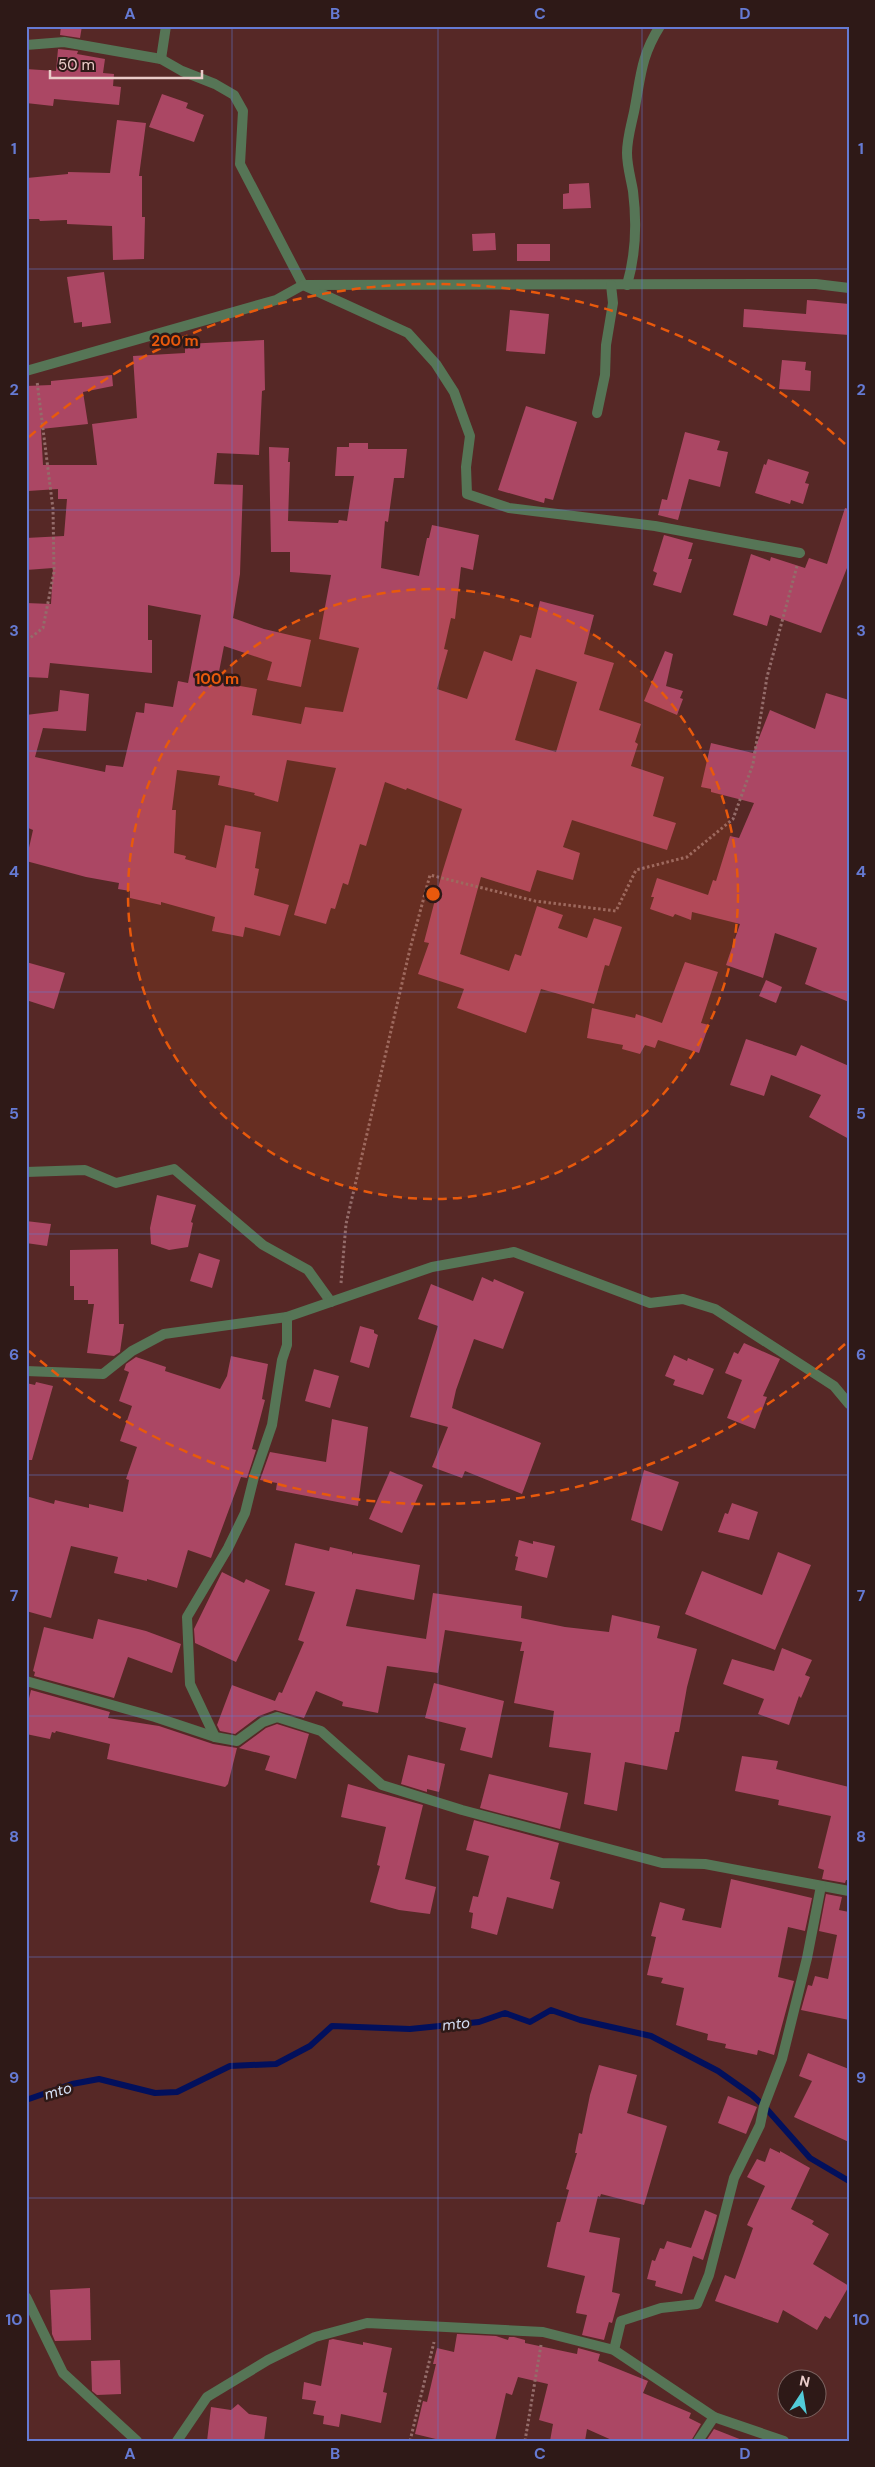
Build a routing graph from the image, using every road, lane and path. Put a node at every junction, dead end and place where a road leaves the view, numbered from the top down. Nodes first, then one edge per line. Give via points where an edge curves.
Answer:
1 (166, 26) edge
2 (660, 26) edge
3 (26, 45) edge
4 (162, 59) junction
5 (303, 285) junction
6 (611, 285) junction
7 (627, 285) junction
8 (849, 288) edge
9 (31, 370) edge
10 (597, 413) dead end
11 (800, 553) joint
12 (26, 638) edge
13 (26, 1172) edge
14 (335, 1300) junction
15 (287, 1317) junction
16 (26, 1371) edge
17 (849, 1404) edge
18 (26, 1681) edge
19 (215, 1737) junction
20 (821, 1886) junction
21 (849, 1890) edge
22 (26, 2297) edge
23 (440, 2325) junction
24 (543, 2332) junction
25 (614, 2350) junction
26 (714, 2417) junction
27 (137, 2441) edge
28 (177, 2441) edge
29 (410, 2441) edge
30 (526, 2441) edge
31 (698, 2441) edge
32 (784, 2441) edge

1 - 4 street
2 - 7 street via 640,68 628,132 627,154 636,218 635,259
3 - 4 street via 64,42
4 - 5 street via 234,95 243,110 240,164
5 - 6 street
5 - 9 street via 276,300
5 - 11 street via 408,333 436,364 454,392 470,436 467,494 509,508 656,526
6 - 7 street
6 - 10 street via 613,302
7 - 8 street via 816,284
9 - 12 path via 53,509 54,572 43,628
11 - 14 path via 767,677 753,764 733,819 687,857 636,870 616,911 535,901 430,875 346,1224
13 - 14 street via 85,1170 116,1183 174,1170 262,1245 308,1270
14 - 15 street
14 - 17 street via 432,1267 514,1252 650,1303 683,1299 714,1309 834,1386
15 - 16 street via 164,1334 132,1351 103,1374
15 - 19 street via 287,1345 272,1425 245,1512 228,1548 187,1617 190,1684
18 - 19 street
19 - 20 street via 237,1741 263,1722 277,1717 321,1731 382,1785 462,1810 662,1863 705,1864
20 - 21 street
20 - 25 street via 808,1958 782,2059 760,2125 734,2178 710,2275 697,2304 661,2308 621,2321
22 - 27 street via 63,2373
23 - 24 street
23 - 28 street via 367,2323 315,2337 268,2360 207,2397
23 - 29 path
24 - 25 street
24 - 30 path
25 - 26 street
26 - 31 street
26 - 32 street

